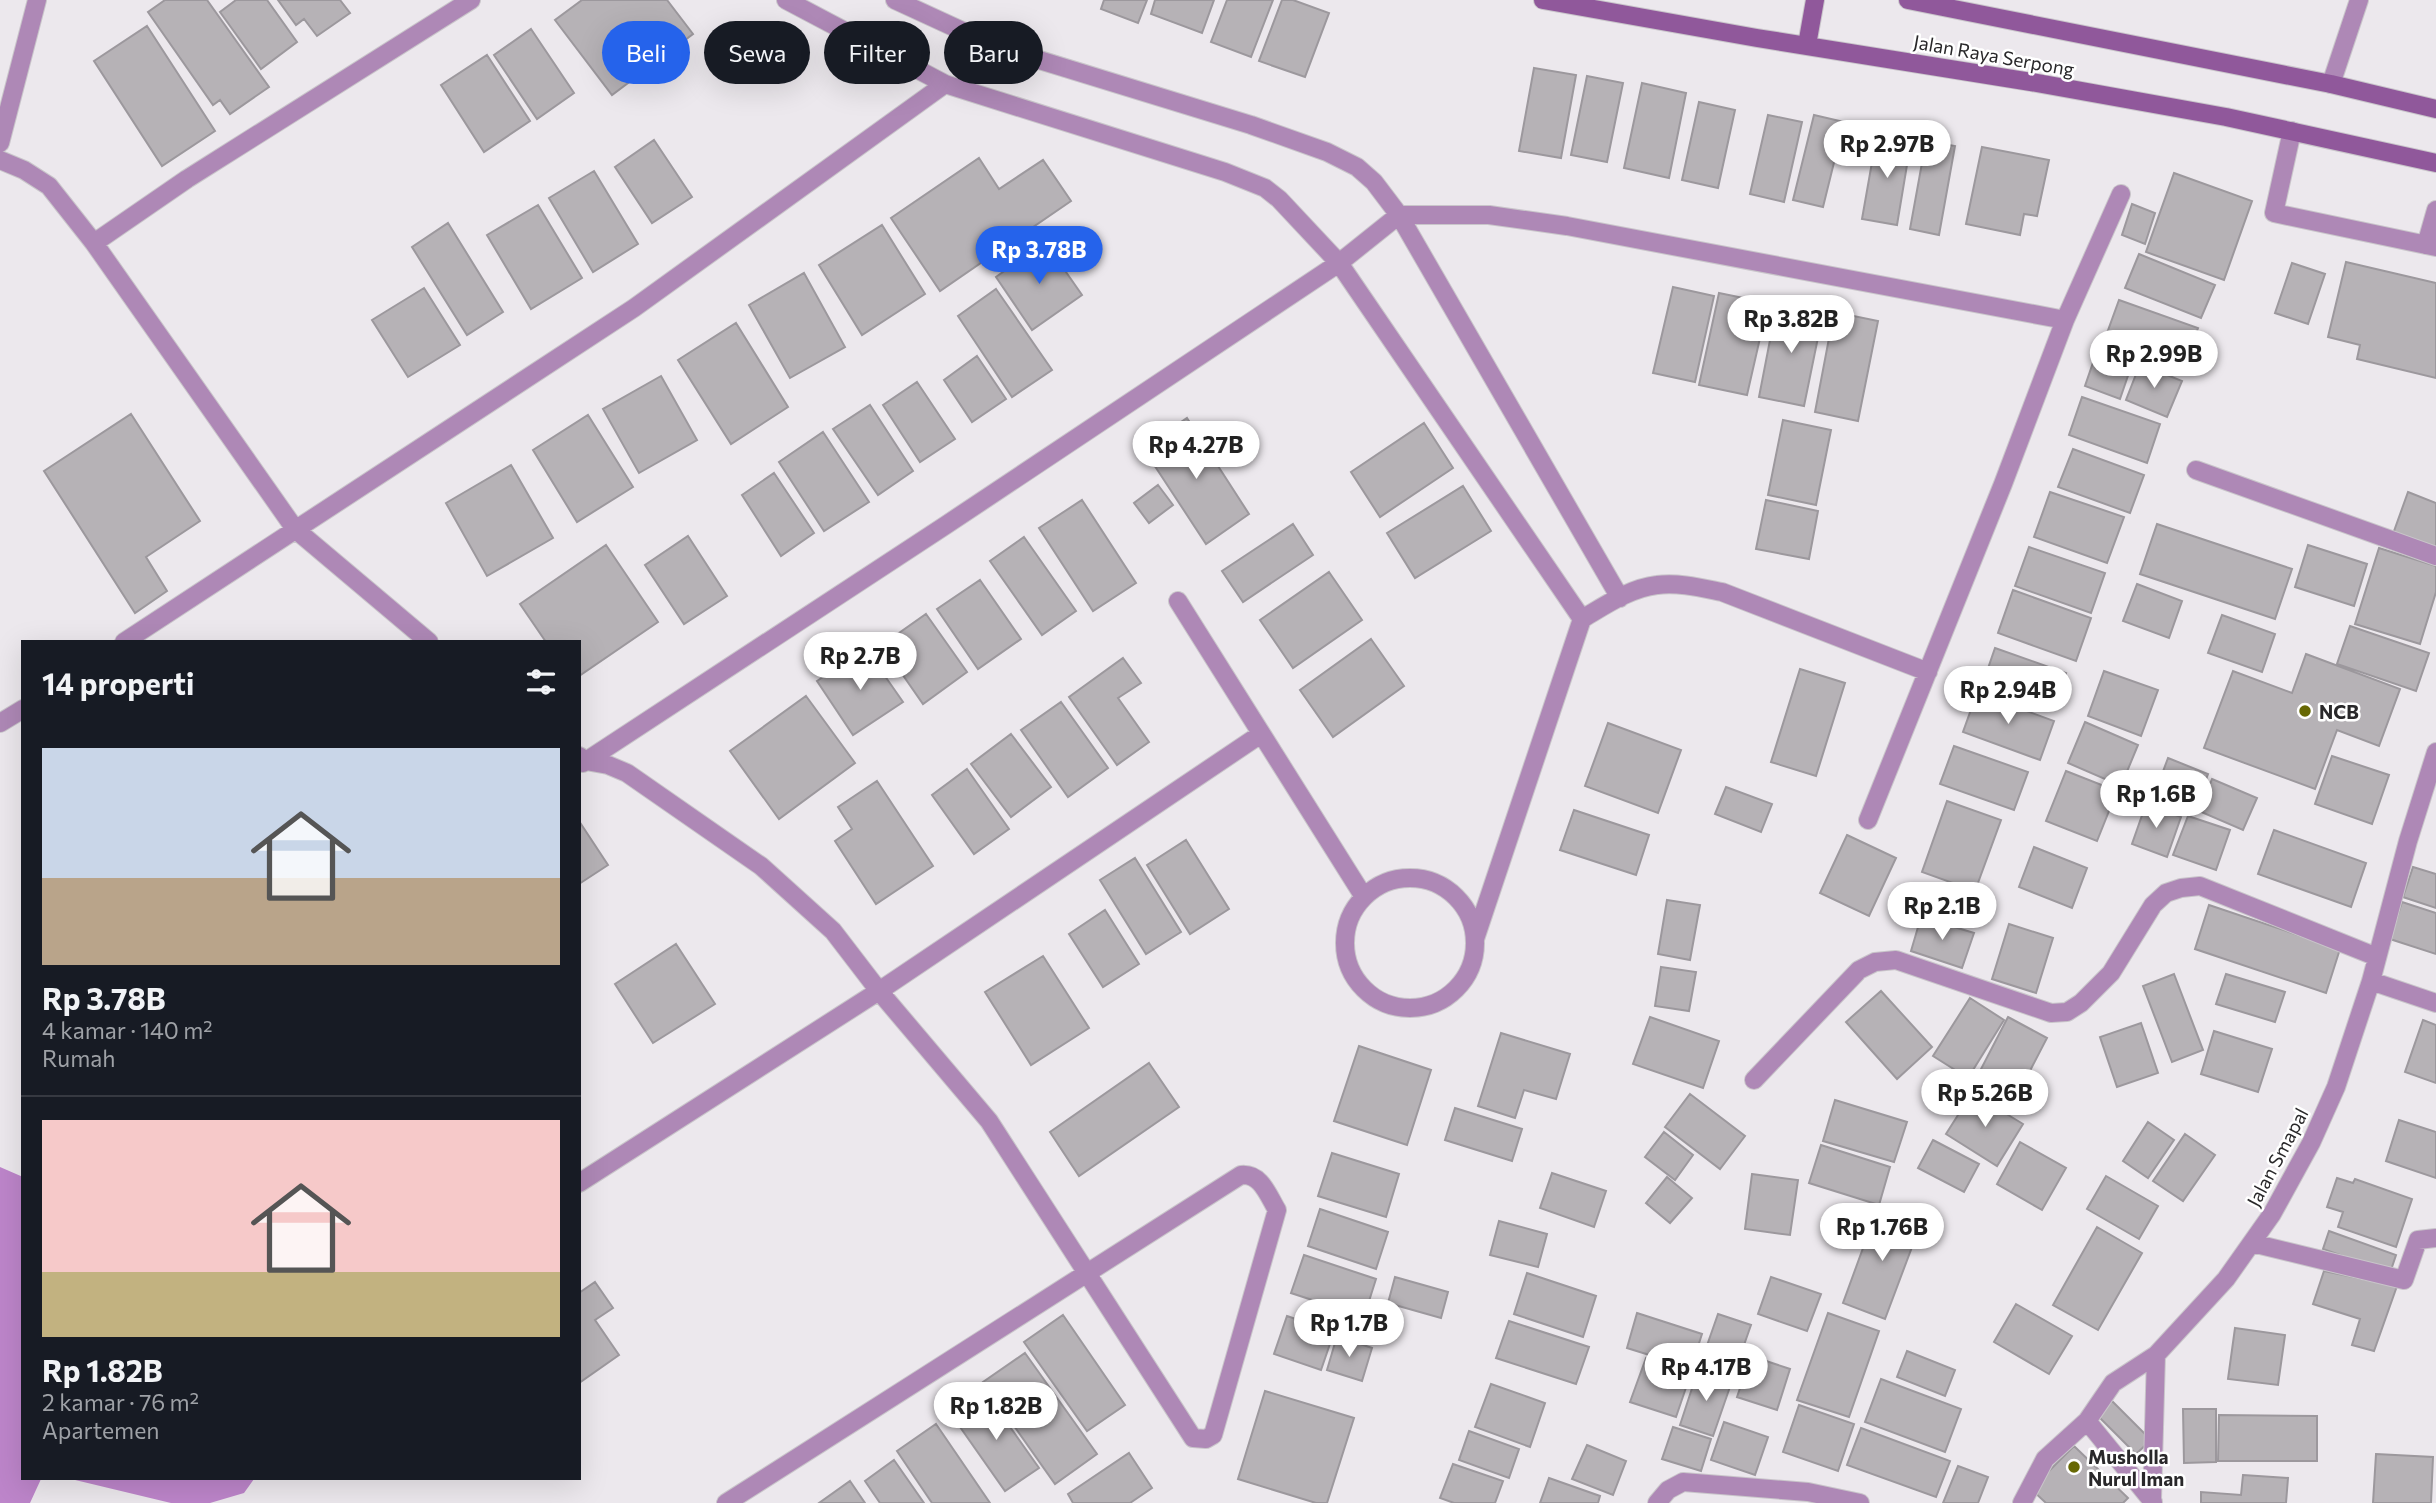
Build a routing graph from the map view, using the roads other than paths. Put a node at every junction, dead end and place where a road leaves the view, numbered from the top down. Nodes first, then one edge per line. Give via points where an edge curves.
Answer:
1 (37, 0) edge
2 (471, 0) edge
3 (786, 0) edge
4 (895, 0) edge
5 (1543, 0) edge
6 (1815, 0) edge
7 (1908, 0) edge
8 (2359, 0) edge
9 (1807, 45) junction
10 (944, 83) edge
11 (945, 84) joint
12 (2331, 84) junction
13 (2436, 110) edge
14 (2292, 131) junction
15 (0, 143) edge
16 (0, 160) edge
17 (2436, 163) edge
18 (2122, 194) dead end
19 (2436, 210) edge
20 (1399, 215) junction
21 (94, 243) junction
22 (2431, 246) edge
23 (1339, 263) junction
24 (2065, 320) junction
25 (2196, 470) dead end
26 (295, 529) junction
27 (2436, 556) edge
28 (1620, 598) junction
29 (1178, 601) dead end
30 (1582, 619) junction
31 (127, 640) edge
32 (427, 640) edge
33 (1927, 672) junction
34 (21, 710) edge
35 (0, 723) edge
36 (1261, 734) junction
37 (2436, 752) edge
38 (581, 761) edge
39 (1868, 820) dead end
40 (1364, 897) junction
41 (1475, 939) junction
42 (2377, 957) junction
43 (2371, 981) junction
44 (880, 991) junction
45 (2436, 1003) edge
46 (1754, 1080) dead end
47 (581, 1182) edge
48 (2436, 1238) edge
49 (2252, 1243) junction
50 (1088, 1273) junction
51 (2156, 1355) junction
52 (2087, 1421) junction
53 (2153, 1502) edge
54 (726, 1503) edge
55 (1657, 1503) edge
56 (1860, 1503) edge
57 (2022, 1503) edge

1 - 15 street
2 - 21 street
3 - 10 street
4 - 20 street via 997,47 1327,152 1357,167
5 - 9 main road, Jalan Raya Serpong
6 - 9 main road
7 - 12 main road, Jalan Raya Serpong
8 - 12 street
9 - 14 main road, Jalan Raya Serpong
11 - 23 street via 1265,188
11 - 26 street via 634,308
12 - 13 main road, Jalan Raya Serpong
14 - 17 main road, Jalan Raya Serpong
14 - 22 street via 2274,213
16 - 21 street via 49,186
18 - 24 street
19 - 22 street
20 - 23 street
20 - 24 street via 1489,215 1567,226
20 - 28 street
21 - 26 street
23 - 30 street
23 - 38 street via 935,533
24 - 33 street
25 - 27 street
26 - 31 street
26 - 32 street
28 - 30 street
28 - 33 street via 1657,584 1722,592
29 - 36 street
30 - 41 street
33 - 39 street
34 - 35 street
36 - 40 street
36 - 44 street
37 - 42 street, Jalan Smapal
38 - 44 street via 627,772 761,866 833,931
40 - 41 street via 1381,884 1423,878 1459,900
40 - 41 street via 1350,916 1347,962 1359,983 1376,999 1397,1007 1421,1007 1443,999 1460,984 1471,963
42 - 43 street, Jalan Smapal
42 - 46 street via 2200,886 2180,888 2152,905 2111,973 2067,1012 2051,1013 1896,960 1875,962 1859,970
43 - 45 street
43 - 49 street, Jalan Smapal via 2336,1087 2311,1143
44 - 47 street
44 - 50 street via 989,1121
48 - 49 street via 2418,1240 2404,1280
49 - 51 street, Jalan Smapal via 2226,1279
50 - 50 street via 1241,1175 1251,1174 1259,1180 1277,1215 1213,1435 1193,1438
50 - 54 street
51 - 52 street, Jalan Smapal via 2113,1382
51 - 53 street
52 - 53 street
52 - 57 street, Jalan Smapal via 2045,1458
55 - 56 street via 1683,1482 1808,1492

